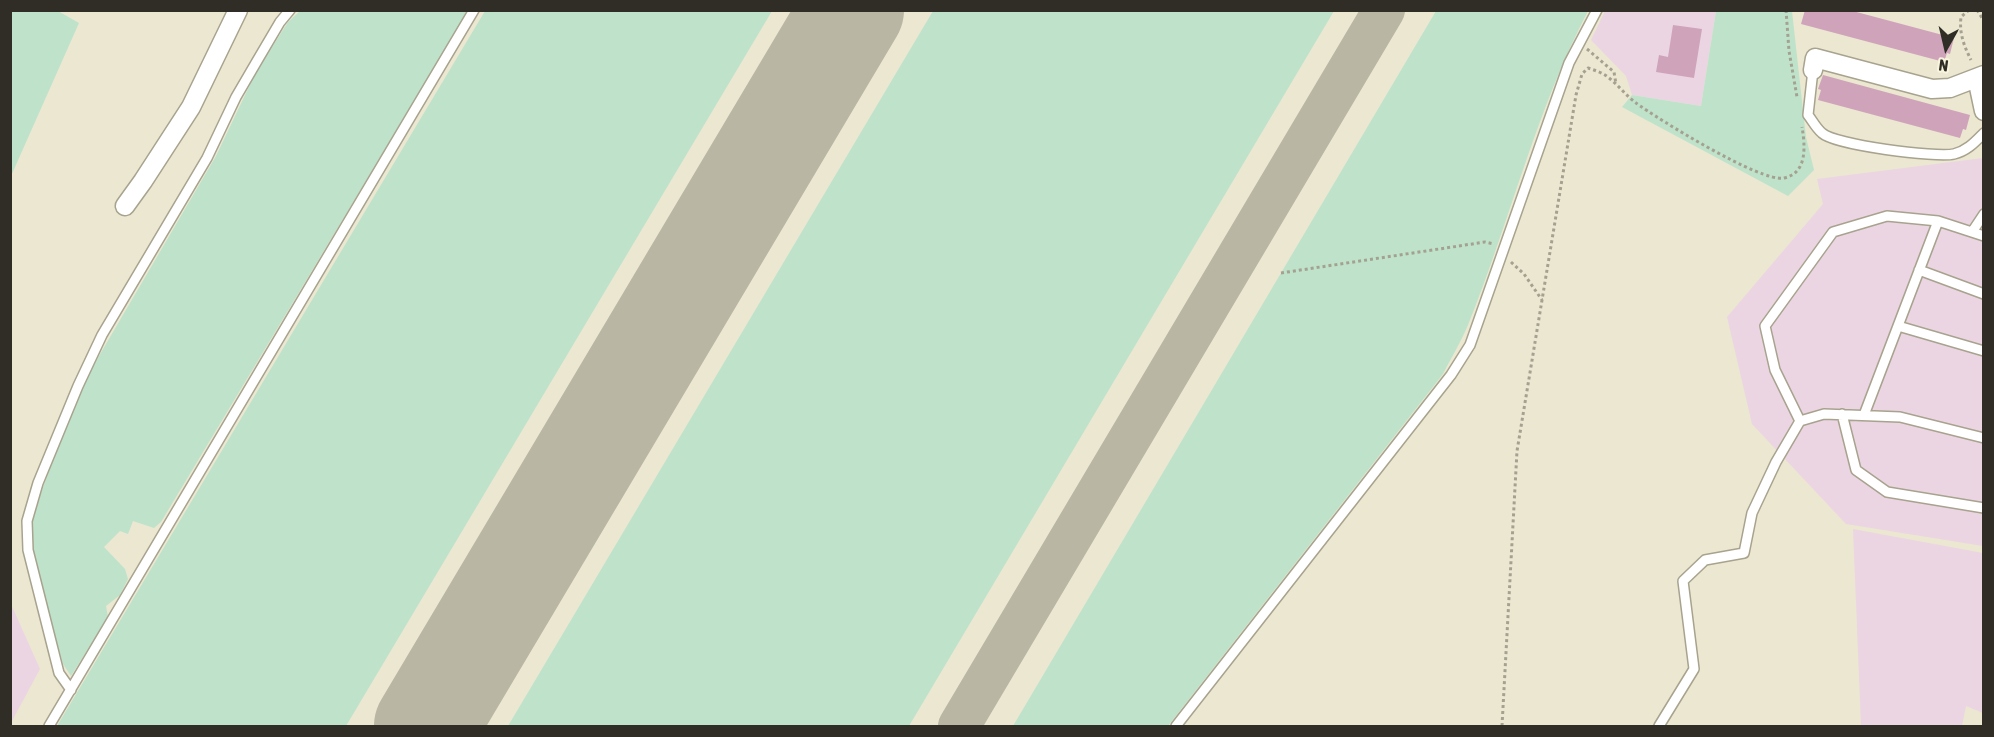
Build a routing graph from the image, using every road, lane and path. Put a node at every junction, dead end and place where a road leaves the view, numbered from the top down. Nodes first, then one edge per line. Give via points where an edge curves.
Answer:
1 (238, 10) edge
2 (290, 10) edge
3 (474, 10) edge
4 (1597, 10) edge
5 (1786, 10) edge
6 (1969, 10) edge
7 (1977, 10) edge
8 (1983, 21) edge
9 (1580, 42) junction
10 (1971, 60) dead end
11 (1813, 70) joint
12 (1980, 77) edge
13 (1617, 86) junction
14 (1797, 99) dead end
15 (1983, 111) edge
16 (1801, 122) dead end
17 (1983, 133) edge
18 (125, 206) dead end
19 (1983, 214) edge
20 (1938, 221) junction
21 (1971, 232) junction
22 (1983, 236) edge
23 (1503, 250) junction
24 (1919, 270) junction
25 (1281, 273) dead end
26 (1983, 294) edge
27 (1542, 300) junction
28 (1898, 327) junction
29 (1983, 351) edge
30 (1842, 414) junction
31 (1864, 415) junction
32 (1800, 421) junction
33 (1983, 438) edge
34 (1983, 508) edge
35 (71, 690) junction
36 (49, 726) edge
37 (1176, 726) edge
38 (1502, 726) edge
39 (1659, 726) edge

1 - 18 street via 191,107
2 - 35 lane via 236,97 207,158 102,335 38,483 27,521 28,549 59,673
3 - 35 lane
4 - 9 lane
5 - 14 path
6 - 10 path via 1960,24 1962,42
7 - 8 path
9 - 13 path via 1614,72
9 - 23 lane via 1569,63
11 - 12 street via 1815,58 1932,89 1950,88
11 - 17 lane via 1808,115 1822,135 1917,154 1953,154 1969,148
12 - 15 street
13 - 16 path via 1662,121 1769,176 1784,178 1797,171 1805,144
13 - 27 path via 1604,74 1588,68 1582,74
19 - 21 lane
20 - 21 lane
20 - 24 lane
20 - 32 lane via 1887,216 1833,232 1766,326 1775,370
21 - 22 lane
23 - 25 path via 1485,242
23 - 27 path
23 - 37 lane via 1470,345 1451,375
24 - 26 lane
24 - 28 lane
27 - 38 path via 1517,451
28 - 29 lane
28 - 31 lane
30 - 31 lane
30 - 32 lane
30 - 34 lane via 1856,470 1887,492
31 - 33 lane via 1900,417
32 - 39 lane via 1752,513 1743,553 1705,560 1683,581 1694,669
35 - 36 lane

